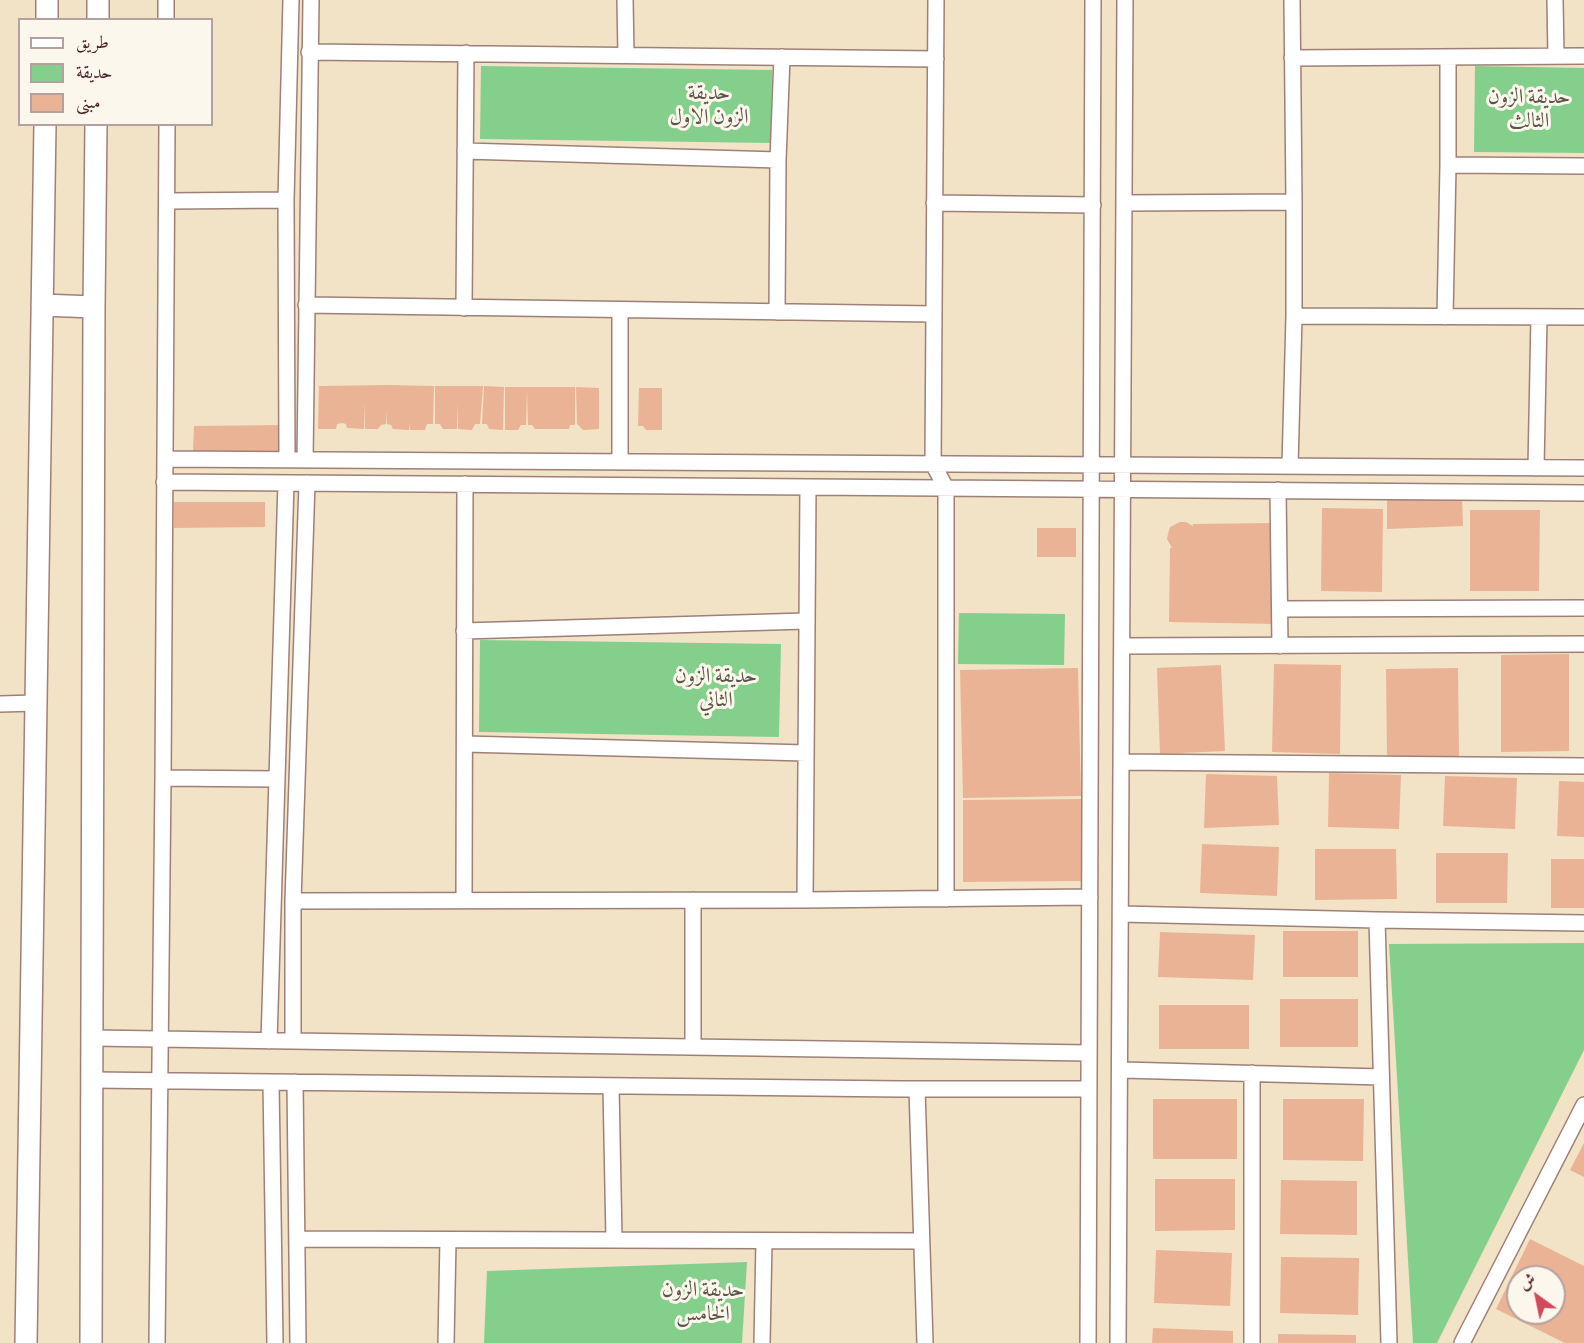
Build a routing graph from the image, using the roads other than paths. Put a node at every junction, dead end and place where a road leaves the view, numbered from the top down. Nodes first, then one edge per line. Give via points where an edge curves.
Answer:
1 (47, 0) edge
2 (98, 0) edge
3 (166, 0) edge
4 (291, 0) edge
5 (310, 0) edge
6 (625, 0) edge
7 (936, 0) edge
8 (1093, 0) edge
9 (1125, 0) edge
10 (1292, 0) edge
11 (1556, 0) edge
12 (47, 18) edge
13 (98, 18) edge
14 (166, 18) edge
15 (309, 52) junction
16 (466, 53) junction
17 (626, 55) junction
18 (1556, 56) junction
19 (1584, 56) edge
20 (782, 57) junction
21 (1448, 57) junction
22 (936, 58) junction
23 (1292, 58) junction
24 (45, 126) edge
25 (96, 126) edge
26 (167, 126) edge
27 (465, 151) junction
28 (778, 160) junction
29 (1448, 165) junction
30 (1584, 166) edge
31 (286, 200) junction
32 (167, 201) junction
33 (1294, 202) junction
34 (934, 203) junction
35 (1124, 203) junction
36 (1093, 205) junction
37 (42, 305) junction
38 (306, 305) junction
39 (94, 307) junction
40 (464, 308) junction
41 (620, 310) junction
42 (777, 312) junction
43 (934, 314) junction
44 (1294, 316) junction
45 (1445, 317) junction
46 (1539, 317) junction
47 (1584, 317) edge
48 (165, 459) junction
49 (295, 460) junction
50 (620, 462) junction
51 (933, 464) junction
52 (1091, 465) junction
53 (1123, 465) junction
54 (1290, 466) junction
55 (1536, 468) junction
56 (1584, 468) edge
57 (164, 482) junction
58 (296, 483) junction
59 (465, 484) junction
60 (808, 487) junction
61 (946, 488) junction
62 (1091, 489) junction
63 (1123, 489) junction
64 (1278, 490) junction
65 (1584, 493) edge
66 (1584, 608) edge
67 (1280, 609) junction
68 (806, 621) junction
69 (464, 631) junction
70 (1584, 644) edge
71 (1122, 646) junction
72 (1280, 646) junction
73 (36, 703) junction
74 (0, 704) edge
75 (465, 744) junction
76 (806, 753) junction
77 (1121, 762) junction
78 (1584, 766) edge
79 (163, 778) junction
80 (277, 779) junction
81 (1090, 897) junction
82 (946, 899) junction
83 (464, 900) junction
84 (693, 900) junction
85 (805, 900) junction
86 (293, 901) junction
87 (1120, 914) junction
88 (1377, 920) junction
89 (1584, 923) edge
90 (92, 1038) junction
91 (160, 1039) junction
92 (269, 1041) junction
93 (293, 1041) junction
94 (693, 1047) junction
95 (1089, 1053) junction
96 (1123, 1070) dead end
97 (1252, 1073) junction
98 (1382, 1077) junction
99 (92, 1080) junction
100 (159, 1081) junction
101 (271, 1082) junction
102 (295, 1082) junction
103 (612, 1086) junction
104 (917, 1089) junction
105 (1089, 1089) junction
106 (1584, 1106) edge
107 (297, 1239) junction
108 (448, 1240) junction
109 (614, 1240) junction
110 (764, 1241) junction
111 (921, 1241) junction
112 (26, 1343) edge
113 (91, 1343) edge
114 (157, 1343) edge
115 (275, 1343) edge
116 (298, 1343) edge
117 (446, 1343) edge
118 (762, 1343) edge
119 (925, 1343) edge
120 (1088, 1343) edge
121 (1118, 1343) edge
122 (1252, 1343) edge
123 (1389, 1343) edge
124 (1462, 1343) edge

1 - 12 main road
2 - 13 main road
3 - 14 street
4 - 31 street
5 - 15 street
6 - 17 street
7 - 22 street
8 - 36 street
9 - 35 street
10 - 23 street
11 - 18 street
15 - 16 street
15 - 38 street
16 - 17 street
16 - 27 street
17 - 20 street
18 - 19 street
18 - 21 street
20 - 22 street
20 - 28 street
21 - 23 street
21 - 29 street
22 - 34 street
23 - 33 street
24 - 37 main road
25 - 39 main road
26 - 32 street
27 - 28 street
27 - 40 street
28 - 42 street
29 - 30 street
29 - 45 street
31 - 32 street
31 - 49 street
32 - 48 street
33 - 35 street
33 - 44 street
34 - 36 street
34 - 43 street
35 - 53 street
36 - 52 street
37 - 39 main road
37 - 73 main road
38 - 40 street
38 - 49 street
39 - 90 main road
40 - 41 street
41 - 42 street
41 - 50 street
42 - 43 street
43 - 51 street
44 - 45 street
44 - 54 street
45 - 46 street
46 - 47 street
46 - 55 street
48 - 49 street
48 - 57 street
49 - 50 street
49 - 58 street
50 - 51 street
51 - 52 street
51 - 61 street
52 - 53 street
52 - 62 street
53 - 54 street
53 - 63 street
54 - 55 street
55 - 56 street
57 - 58 street
57 - 79 street
58 - 59 street
58 - 80 street
58 - 86 street
59 - 60 street
59 - 69 street
60 - 61 street
60 - 68 street
61 - 62 street
61 - 82 street
62 - 63 street
62 - 81 street
63 - 64 street
63 - 71 street
64 - 65 street
64 - 67 street
66 - 67 street
67 - 72 street
68 - 69 street
68 - 76 street
69 - 75 street
70 - 72 street
71 - 72 street
71 - 77 street
73 - 74 street
73 - 112 main road
75 - 76 street
75 - 83 street
76 - 85 street
77 - 78 street
77 - 87 street
79 - 80 street
79 - 91 street
80 - 92 street
81 - 82 street
81 - 95 street
82 - 85 street
83 - 84 street
83 - 86 street
84 - 85 street
84 - 94 street
86 - 93 street
87 - 88 street
87 - 121 street
88 - 89 street
88 - 98 street
90 - 91 street
90 - 99 main road
91 - 92 street
91 - 100 street
92 - 93 street
93 - 94 street
94 - 95 street
95 - 105 street
96 - 97 street
97 - 98 street
97 - 122 street
98 - 123 street
99 - 100 street
99 - 113 main road
100 - 101 street
100 - 114 street
101 - 102 street
101 - 115 street
102 - 103 street
102 - 107 street
103 - 104 street
103 - 109 street
104 - 105 street
104 - 111 street
105 - 120 street
106 - 124 street
107 - 108 street
107 - 116 street
108 - 109 street
108 - 117 street
109 - 110 street
110 - 111 street
110 - 118 street
111 - 119 street

